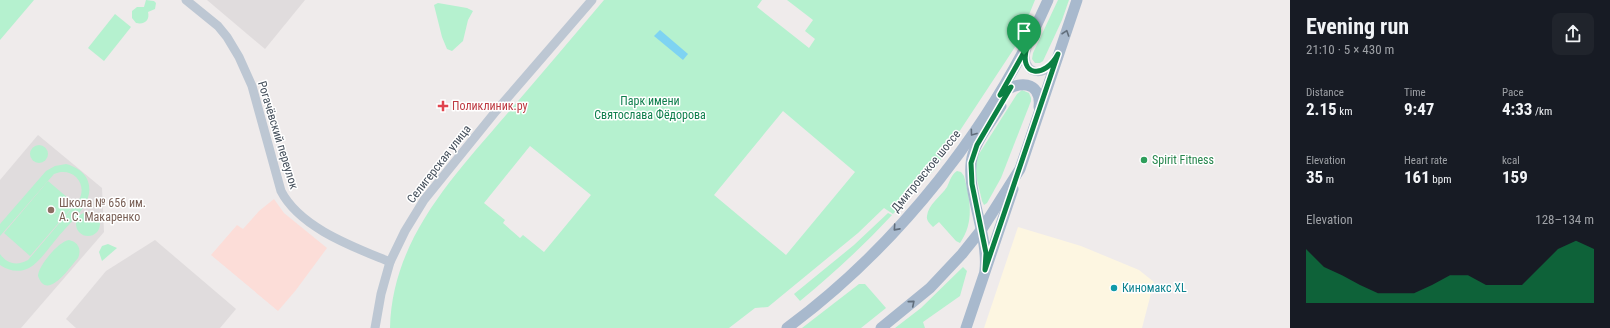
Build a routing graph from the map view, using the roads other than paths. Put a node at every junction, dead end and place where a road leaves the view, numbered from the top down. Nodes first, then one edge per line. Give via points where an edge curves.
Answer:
1 (186, 0) edge
2 (592, 0) edge
3 (1048, 0) edge
4 (1077, 0) edge
5 (1027, 47) junction
6 (1058, 54) junction
7 (1017, 65) junction
8 (1011, 87) junction
9 (1000, 95) junction
10 (1039, 110) junction
11 (1020, 170) junction
12 (982, 229) junction
13 (390, 262) junction
14 (985, 270) junction
15 (375, 328) edge
16 (787, 328) edge
17 (882, 328) edge
18 (966, 328) edge

1 - 13 street, Рогачёвский переулок via 218,26 239,57 252,86 281,192 289,204 300,217 319,229
2 - 13 street, Селигерская улица via 436,183 416,211
3 - 5 main road, Дмитровское шоссе
6 -> 4 main road
5 - 6 street via 1024,55 1026,64 1036,72 1050,66
5 - 7 main road, Дмитровское шоссе
6 - 10 main road
7 - 8 main road, Дмитровское шоссе
7 - 9 main road, Дмитровское шоссе
8 - 9 main road
8 - 10 main road via 1024,84 1033,88 1038,96
8 - 12 main road, Дмитровское шоссе via 977,145 971,163 972,184
9 -> 16 main road, Дмитровское шоссе via 941,176 881,245 837,287
10 - 11 main road
11 - 12 main road
11 - 14 main road
12 - 14 main road, Дмитровское шоссе via 986,253
17 -> 12 main road via 930,288
13 - 15 street, Селигерская улица
14 - 18 main road

